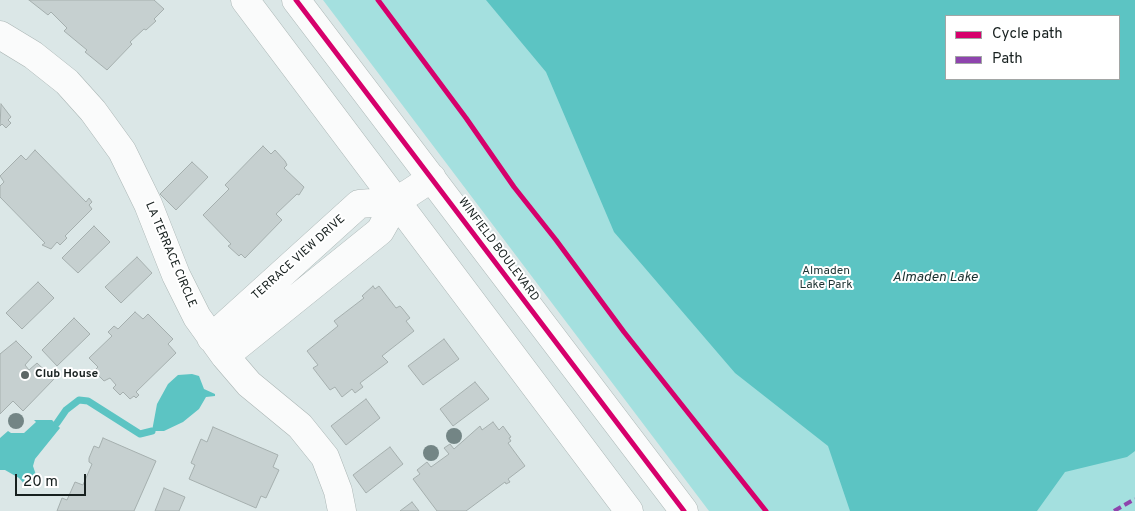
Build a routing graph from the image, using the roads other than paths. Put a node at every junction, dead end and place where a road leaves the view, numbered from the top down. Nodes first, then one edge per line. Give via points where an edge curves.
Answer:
1 (245, 0) edge
2 (296, 0) edge
3 (0, 35) edge
4 (432, 178) junction
5 (397, 201) junction
6 (218, 347) junction
7 (342, 511) edge
8 (629, 511) edge
9 (684, 511) edge

1 - 5 street
2 - 4 street, WINFIELD BOULEVARD
3 - 6 street, LA TERRACE CIRCLE via 34,55 66,82 93,111 122,151 148,204 180,285
4 - 5 street, TERRACE VIEW DRIVE
4 - 9 street, WINFIELD BOULEVARD
5 - 6 street, TERRACE VIEW DRIVE via 380,231
5 - 8 street
6 - 7 street, LA TERRACE CIRCLE via 254,389 300,426 325,457

